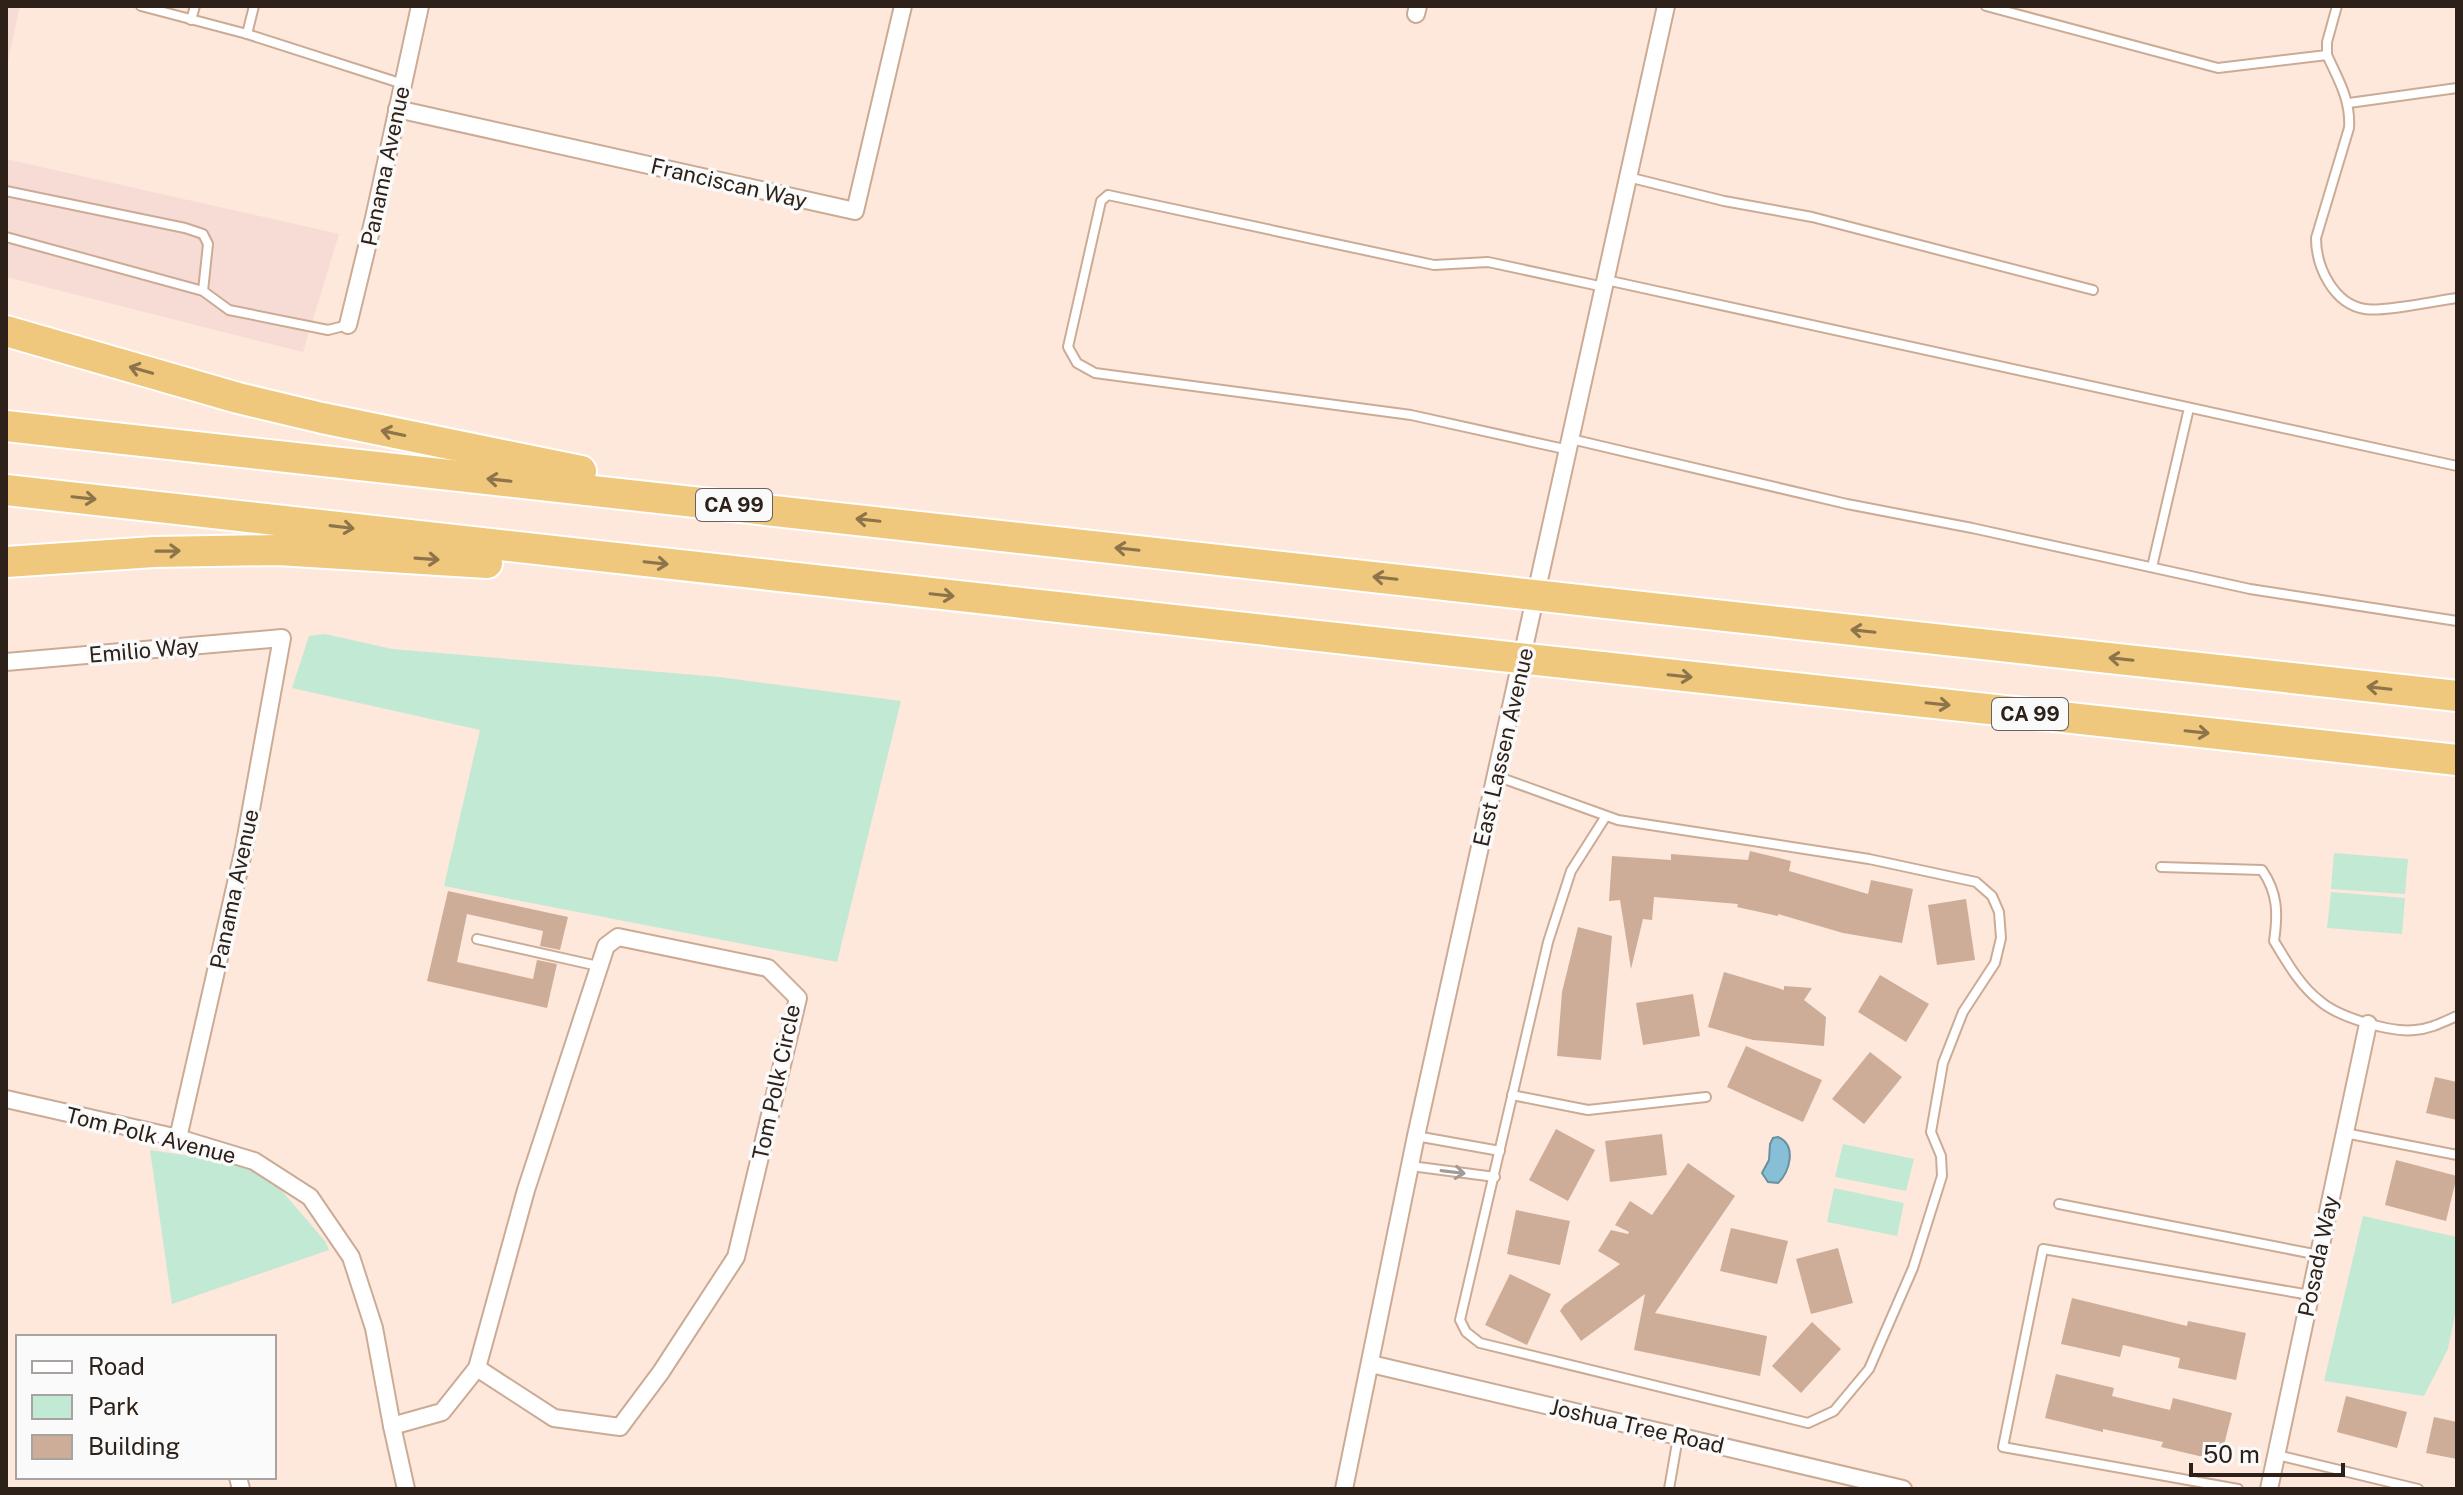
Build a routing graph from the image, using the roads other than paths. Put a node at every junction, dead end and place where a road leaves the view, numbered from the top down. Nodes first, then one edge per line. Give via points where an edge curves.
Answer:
1 (141, 6) edge
2 (195, 6) edge
3 (254, 6) edge
4 (420, 6) edge
5 (903, 6) edge
6 (1666, 6) edge
7 (1986, 6) edge
8 (2337, 6) edge
9 (191, 20) junction
10 (247, 34) junction
11 (2327, 55) junction
12 (403, 84) junction
13 (2457, 88) edge
14 (2349, 103) junction
15 (397, 109) junction
16 (1628, 177) junction
17 (6, 191) edge
18 (6, 237) edge
19 (1605, 284) junction
20 (2093, 290) dead end
21 (203, 291) junction
22 (2457, 298) edge
23 (348, 325) joint
24 (6, 331) edge
25 (2189, 408) junction
26 (6, 426) edge
27 (1570, 444) junction
28 (2457, 466) edge
29 (6, 490) edge
30 (716, 503) junction
31 (594, 556) junction
32 (6, 562) edge
33 (2152, 567) junction
34 (2457, 621) edge
35 (282, 638) joint
36 (6, 662) edge
37 (2457, 696) edge
38 (2457, 760) edge
39 (1496, 776) junction
40 (1606, 816) junction
41 (2161, 867) dead end
42 (477, 939) dead end
43 (598, 966) junction
44 (2457, 1016) edge
45 (2368, 1024) junction
46 (1512, 1095) junction
47 (1706, 1097) dead end
48 (6, 1099) edge
49 (2344, 1133) junction
50 (1416, 1136) junction
51 (178, 1138) junction
52 (1500, 1151) junction
53 (2457, 1155) edge
54 (1411, 1166) junction
55 (1495, 1177) junction
56 (2059, 1204) dead end
57 (2319, 1255) junction
58 (2310, 1295) junction
59 (1371, 1364) junction
60 (477, 1368) junction
61 (392, 1426) junction
62 (1679, 1436) junction
63 (2277, 1455) junction
64 (406, 1489) edge
65 (1344, 1489) edge
66 (1669, 1489) edge
67 (1903, 1489) edge
68 (2238, 1489) edge
69 (2269, 1489) edge
70 (2418, 1489) edge

1 - 9 lane
2 - 9 lane
3 - 10 lane
4 - 12 street, Panama Avenue
5 - 15 street, Franciscan Way via 855,211
6 - 16 street, East Lassen Avenue
7 - 11 lane via 2218,68
8 - 11 lane
9 - 10 lane
10 - 12 lane
11 - 14 lane
12 - 15 street, Panama Avenue
13 - 14 lane
14 - 22 lane via 2349,128 2316,238 2323,271 2345,300 2366,309
15 - 23 street, Panama Avenue
16 - 19 street, East Lassen Avenue
16 - 20 lane via 1812,217
17 - 21 lane via 203,234 208,244
18 - 21 lane
19 - 25 lane
19 - 27 street, East Lassen Avenue
19 - 27 lane via 1488,262 1434,265 1108,195 1101,201 1068,347 1077,363 1095,373 1411,415
21 - 23 lane via 229,310 328,330
30 -> 24 highway via 266,405
25 - 28 lane
25 - 33 lane
30 -> 26 highway, CA 99
27 - 33 lane
27 - 39 street, East Lassen Avenue
29 -> 31 highway, CA 99
37 -> 30 highway, CA 99, bridge
32 -> 31 highway via 278,550 566,568
31 -> 38 highway, CA 99, bridge
33 - 34 lane via 2250,589
35 - 36 street, Emilio Way
35 - 51 street, Panama Avenue via 244,848
39 - 40 lane
39 - 50 street, East Lassen Avenue
40 - 46 lane via 1571,871 1548,942
40 - 55 lane via 1869,859 1976,882 1992,896 2001,938 1995,963 1963,1012 1943,1063 1931,1132 1942,1176 1913,1268 1869,1369 1834,1411 1808,1423 1480,1343 1466,1332 1460,1320
41 - 45 lane via 2262,870 2273,886 2278,916 2274,941 2299,979 2321,1003
42 - 43 lane
43 - 60 street, Tom Polk Circle via 526,1190
43 - 60 street, Tom Polk Circle via 606,946 618,937 641,940 768,968 798,998 736,1257 620,1427 554,1418
44 - 45 lane via 2412,1031
45 - 49 street, Posada Way
46 - 47 lane via 1588,1110
46 - 52 lane
48 - 51 street, Tom Polk Avenue
49 - 53 lane
49 - 57 street, Posada Way
50 - 52 lane
50 - 54 street, East Lassen Avenue
51 - 61 street, Tom Polk Avenue via 254,1161 310,1197 351,1257 374,1328
52 - 55 lane
54 -> 55 lane
54 - 59 street, East Lassen Avenue
56 - 57 lane
57 - 58 street, Posada Way
58 - 63 street, Posada Way
58 - 68 lane via 2043,1249 2003,1447
59 - 62 street, Joshua Tree Road
59 - 65 street, East Lassen Avenue
60 - 61 street, Tom Polk Circle via 442,1412
61 - 64 street, Tom Polk Avenue
62 - 66 lane
62 - 67 street, Joshua Tree Road
63 - 69 street, Posada Way
63 - 70 lane

